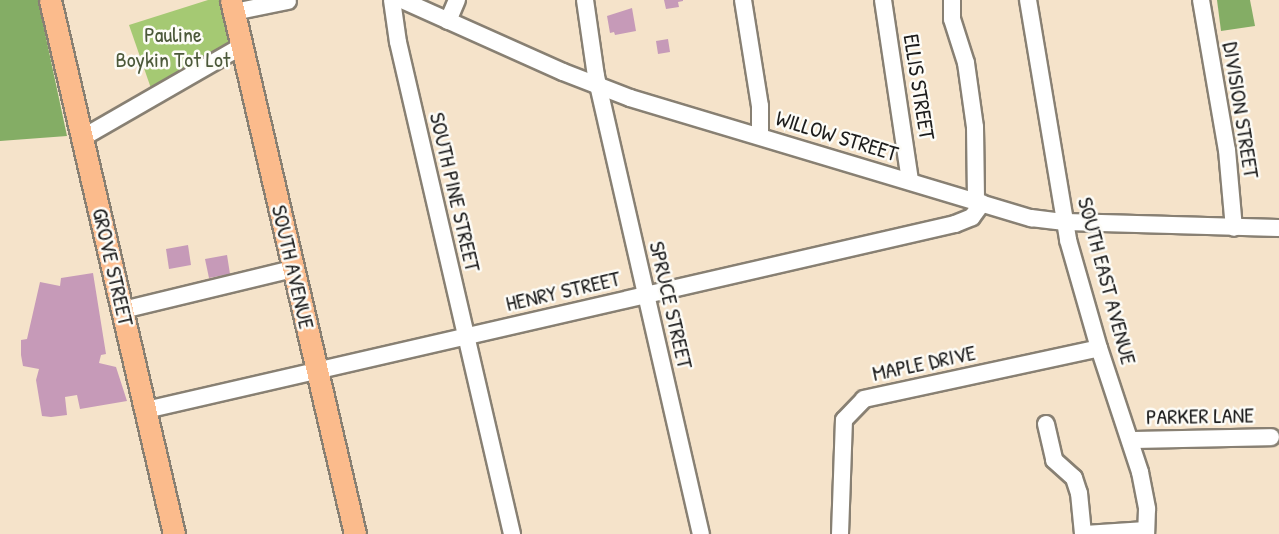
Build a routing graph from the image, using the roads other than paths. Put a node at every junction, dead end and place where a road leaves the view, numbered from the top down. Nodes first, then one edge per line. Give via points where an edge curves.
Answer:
1 (50, 0) edge
2 (392, 0) edge
3 (402, 0) edge
4 (457, 0) edge
5 (585, 0) edge
6 (743, 0) edge
7 (883, 0) edge
8 (952, 0) edge
9 (1028, 0) edge
10 (1200, 0) edge
11 (288, 1) edge
12 (232, 6) edge
13 (448, 21) junction
14 (242, 46) junction
15 (598, 86) junction
16 (760, 136) junction
17 (82, 138) junction
18 (910, 181) junction
19 (979, 202) junction
20 (1065, 222) junction
21 (1234, 228) junction
22 (1279, 228) edge
23 (293, 269) junction
24 (646, 295) junction
25 (123, 310) junction
26 (465, 336) junction
27 (1099, 348) junction
28 (316, 371) junction
29 (146, 410) junction
30 (1046, 424) dead end
31 (1271, 438) dead end
32 (1130, 440) junction
33 (1146, 532) edge
34 (174, 534) edge
35 (355, 534) edge
36 (512, 534) edge
37 (701, 534) edge
38 (840, 534) edge
39 (1084, 534) edge

1 - 17 main road, GROVE STREET
2 - 26 street, SOUTH PINE STREET via 398,42
3 - 13 street, WILLOW STREET
4 - 13 street
5 - 15 street, SPRUCE STREET
6 - 16 street via 760,106
7 - 18 street, ELLIS STREET
8 - 19 street via 952,20 966,63 975,127
9 - 20 street, SOUTH EAST AVENUE
10 - 21 street, DIVISION STREET via 1227,150
11 - 12 street
12 - 14 main road, SOUTH AVENUE
13 - 15 street, WILLOW STREET
14 - 17 street
14 - 23 main road, SOUTH AVENUE
15 - 16 street, WILLOW STREET
15 - 24 street, SPRUCE STREET
16 - 18 street, WILLOW STREET
17 - 25 main road, GROVE STREET
18 - 19 street, WILLOW STREET
19 - 20 street, WILLOW STREET via 1031,218
19 - 24 street, HENRY STREET via 972,217 955,224
20 - 21 street, WILLOW STREET
20 - 27 street, SOUTH EAST AVENUE
21 - 22 street, WILLOW STREET
23 - 25 street
23 - 28 main road, SOUTH AVENUE
24 - 26 street, HENRY STREET
24 - 37 street, SPRUCE STREET
25 - 29 main road, GROVE STREET
26 - 28 street, HENRY STREET
26 - 36 street, SOUTH PINE STREET
27 - 32 street, SOUTH EAST AVENUE
27 - 38 street, MAPLE DRIVE via 864,399 844,420
28 - 29 street, HENRY STREET
28 - 35 main road, SOUTH AVENUE
29 - 34 main road, GROVE STREET
30 - 39 street via 1054,460 1074,478
31 - 32 street, PARKER LANE
32 - 33 street, SOUTH EAST AVENUE via 1147,509
33 - 39 street

